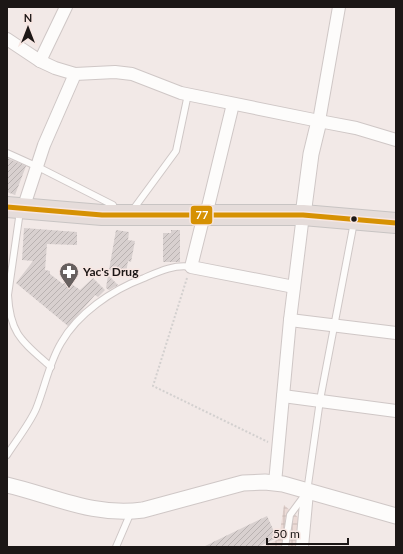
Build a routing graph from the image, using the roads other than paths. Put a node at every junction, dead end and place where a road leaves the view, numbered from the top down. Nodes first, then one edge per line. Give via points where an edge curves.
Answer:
1 (66, 7) edge
2 (339, 7) edge
3 (7, 38) edge
4 (40, 60) junction
5 (75, 74) junction
6 (188, 94) junction
7 (233, 104) junction
8 (319, 121) junction
9 (396, 140) edge
10 (7, 153) edge
11 (38, 167) junction
12 (17, 208) edge
13 (122, 215) junction
14 (205, 215) junction
15 (303, 215) junction
16 (354, 218) junction
17 (396, 223) edge
18 (191, 267) junction
19 (294, 287) junction
20 (8, 295) edge
21 (290, 320) junction
22 (334, 325) junction
23 (396, 332) edge
24 (50, 367) junction
25 (283, 396) junction
26 (320, 400) junction
27 (396, 411) edge
28 (7, 455) edge
29 (275, 483) junction
30 (7, 485) edge
31 (307, 492) junction
32 (131, 512) junction
33 (396, 516) edge
34 (283, 546) edge
35 (116, 547) edge
36 (302, 547) edge

1 - 4 street
2 - 8 street
3 - 4 street
4 - 5 street
5 - 6 street via 132,74
5 - 11 street via 44,146
6 - 7 street
6 - 13 lane via 176,151
7 - 8 street
7 - 14 street
8 - 9 street via 356,128
8 - 15 street via 311,154
10 - 11 lane
11 - 12 street
11 - 13 lane via 113,206
12 - 13 highway
12 - 20 lane
13 - 14 highway
14 - 15 highway
14 - 18 street
15 - 16 highway
15 - 19 street
16 - 17 highway
16 - 22 lane
18 - 19 street
18 - 24 lane via 183,266 140,279 95,306 70,330 60,344
19 - 21 street
20 - 24 lane via 9,308 18,336
21 - 22 street
21 - 25 street
22 - 23 street
22 - 26 lane
24 - 28 lane via 36,410
25 - 26 street
25 - 29 street
26 - 27 street
26 - 31 lane
29 - 31 street
29 - 32 street via 243,483
30 - 32 street via 87,508
31 - 33 street
31 - 34 lane via 290,515
31 - 36 street
32 - 35 lane

